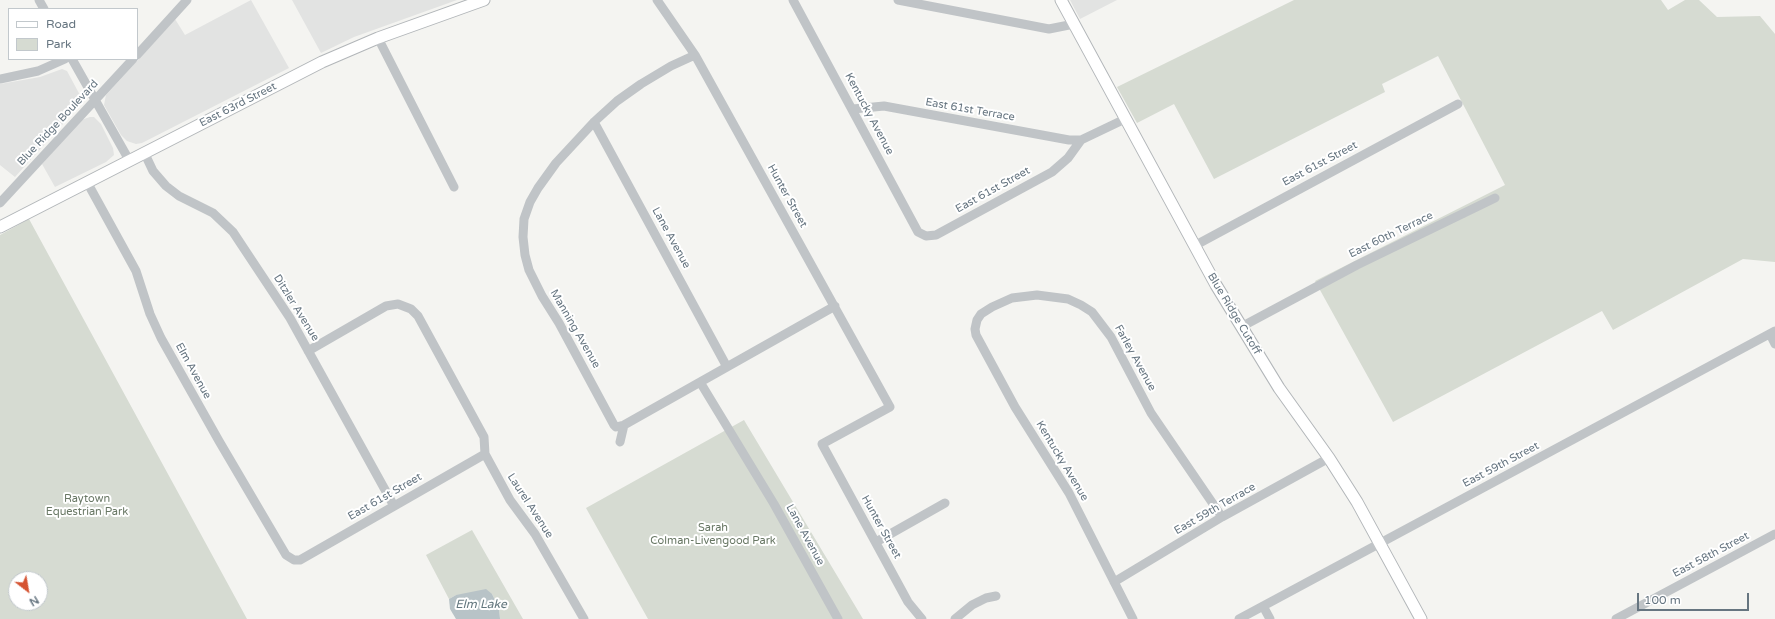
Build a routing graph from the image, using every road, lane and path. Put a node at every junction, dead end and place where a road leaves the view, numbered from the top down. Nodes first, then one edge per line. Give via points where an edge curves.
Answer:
1 (187, 0) edge
2 (484, 0) edge
3 (657, 0) edge
4 (898, 0) edge
5 (1061, 0) edge
6 (795, 1) edge
7 (935, 3) edge
8 (1074, 24) junction
9 (378, 38) junction
10 (138, 54) edge
11 (695, 55) junction
12 (63, 60) edge
13 (73, 60) edge
14 (132, 60) edge
15 (0, 79) edge
16 (95, 100) junction
17 (1458, 104) dead end
18 (854, 109) junction
19 (1125, 119) junction
20 (594, 122) junction
21 (1081, 140) junction
22 (144, 152) junction
23 (129, 160) junction
24 (87, 182) junction
25 (454, 188) dead end
26 (1495, 198) dead end
27 (0, 203) edge
28 (0, 227) edge
29 (926, 236) joint
30 (1194, 246) junction
31 (835, 306) junction
32 (980, 316) joint
33 (1241, 326) junction
34 (1772, 333) edge
35 (1775, 344) edge
36 (308, 351) junction
37 (727, 367) junction
38 (700, 382) junction
39 (624, 426) junction
40 (620, 442) dead end
41 (485, 454) junction
42 (1329, 458) junction
43 (945, 503) dead end
44 (394, 506) junction
45 (1222, 517) junction
46 (1775, 534) edge
47 (876, 542) junction
48 (1380, 544) junction
49 (297, 560) joint
50 (1114, 582) junction
51 (996, 596) dead end
52 (1263, 606) junction
53 (584, 619) edge
54 (838, 619) edge
55 (922, 619) edge
56 (955, 619) edge
57 (1133, 619) edge
58 (1239, 619) edge
59 (1270, 619) edge
60 (1421, 619) edge
61 (1616, 619) edge

1 - 10 street
2 - 9 main road, East 63rd Street
3 - 11 street, Hunter Street
4 - 7 street
5 - 8 main road, Blue Ridge Cutoff
6 - 18 street, Kentucky Avenue
7 - 8 street via 1049,29
8 - 19 main road, Blue Ridge Cutoff
9 - 22 main road, East 63rd Street via 322,62
9 - 25 street
11 - 20 street via 641,84
11 - 31 street, Hunter Street
12 - 15 street via 38,71
13 - 16 street
14 - 16 street, Blue Ridge Boulevard
16 - 23 street
16 - 27 street, Blue Ridge Boulevard
17 - 30 street, East 61st Street
18 - 21 street, East 61st Terrace via 884,106 1069,140
18 - 29 street, Kentucky Avenue via 918,232
19 - 21 street, East 61st Street
19 - 30 main road, Blue Ridge Cutoff
20 - 37 street, Lane Avenue
20 - 39 street, Manning Avenue via 556,163 530,202 524,219 525,255 529,270 542,296 614,425
21 - 29 street, East 61st Street via 1068,158 1052,172 936,235
22 - 23 main road, East 63rd Street
22 - 36 street, Ditzler Avenue via 153,171 166,186 179,196 213,213 233,232 290,318
23 - 24 main road, East 63rd Street
24 - 28 main road, East 63rd Street
24 - 49 street, Elm Avenue via 136,271 150,314 169,352 218,441 286,555
26 - 33 street, East 60th Terrace via 1357,265
30 - 33 main road, Blue Ridge Cutoff
31 - 37 street
31 - 47 street, Hunter Street via 890,407 822,444
32 - 45 street, Farley Avenue via 1012,298 1037,295 1068,299 1092,312 1111,337 1151,413
32 - 50 street, Kentucky Avenue via 975,329 976,335 1015,407 1069,494
33 - 42 main road, Blue Ridge Cutoff via 1279,388
34 - 35 street
34 - 48 street, East 59th Street
36 - 41 street, Laurel Avenue via 386,306 401,305 411,309 418,316 484,437
36 - 44 street, Ditzler Avenue
37 - 38 street
38 - 39 street
38 - 54 street, Lane Avenue via 774,504
39 - 40 street
41 - 44 street, East 61st Street
41 - 53 street, Laurel Avenue via 510,500 535,534
42 - 45 street, East 59th Terrace
42 - 48 main road, Blue Ridge Cutoff
43 - 47 street
44 - 49 street, East 61st Street
45 - 50 street, East 59th Terrace
46 - 61 street, East 58th Street
47 - 55 street, Hunter Street via 908,602
48 - 52 street, East 59th Street
48 - 60 main road, Blue Ridge Cutoff
50 - 57 street, Kentucky Avenue
51 - 56 street via 972,605
52 - 58 street, East 59th Street
52 - 59 street

